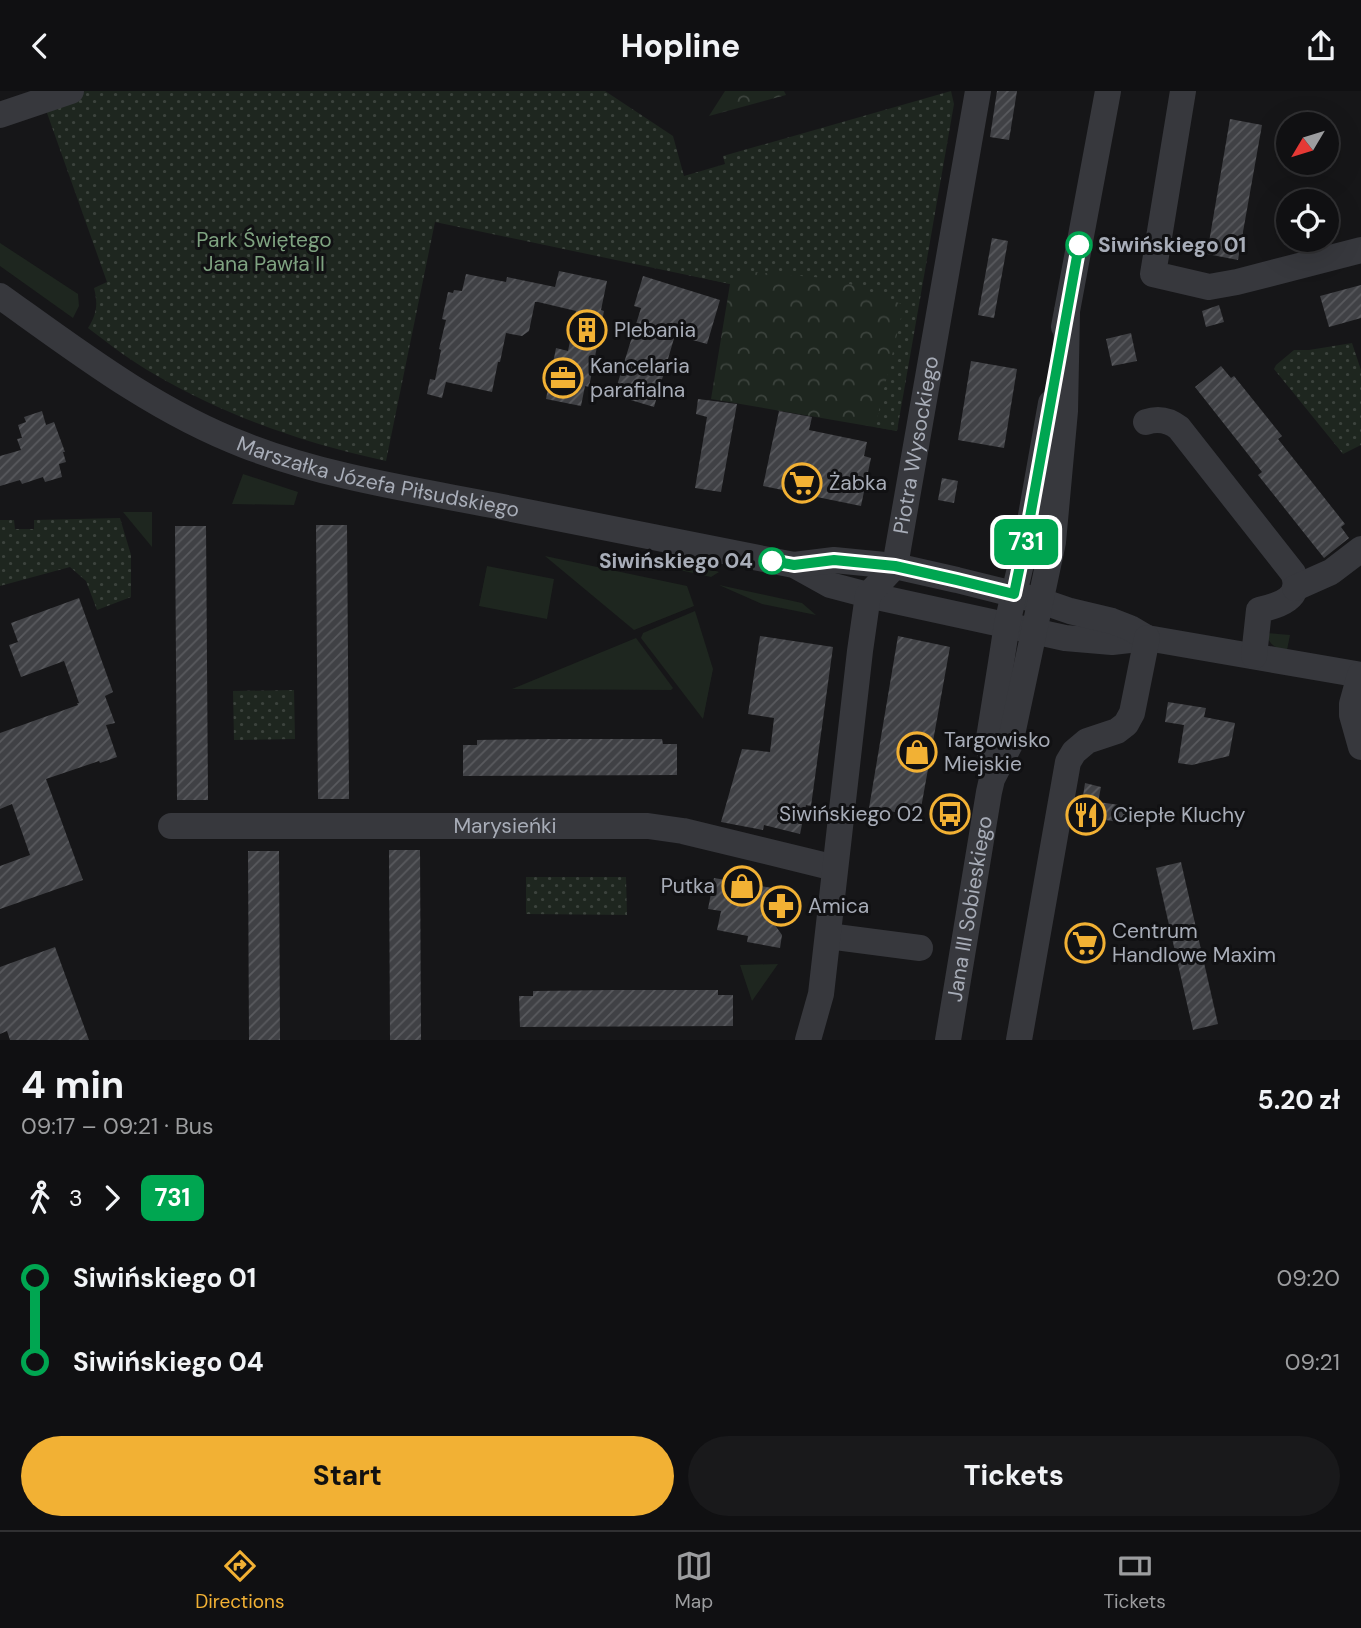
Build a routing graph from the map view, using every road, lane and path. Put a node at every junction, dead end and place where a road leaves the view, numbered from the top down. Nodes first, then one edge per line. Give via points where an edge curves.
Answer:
1 (71, 91) edge
2 (978, 91) edge
3 (1108, 91) edge
4 (1184, 91) edge
5 (0, 115) edge
6 (1361, 250) edge
7 (0, 296) edge
8 (1067, 312) junction
9 (1146, 422) dead end
10 (1361, 549) edge
11 (794, 565) junction
12 (895, 566) junction
13 (1295, 588) junction
14 (1014, 594) junction
15 (868, 595) junction
16 (1041, 601) junction
17 (1007, 624) junction
18 (1034, 631) junction
19 (1147, 638) junction
20 (1254, 656) junction
21 (1361, 675) edge
22 (1361, 747) edge
23 (992, 779) junction
24 (171, 825) dead end
25 (835, 868) junction
26 (828, 936) junction
27 (920, 948) dead end
28 (808, 1040) edge
29 (948, 1040) edge
30 (1018, 1040) edge

1 - 5 street
2 - 12 street, Piotra Wysockiego
3 - 8 street, Jana III Sobieskiego
4 - 6 street via 1153,274 1209,287
7 - 11 street, Marszałka Józefa Piłsudskiego via 131,386 205,428 294,462 392,486
8 - 14 street, Jana III Sobieskiego
8 - 16 street, Jana III Sobieskiego via 1056,514
9 - 13 street via 1163,420 1179,428 1293,573
10 - 13 street via 1331,572
11 - 12 street, Marszałka Józefa Piłsudskiego via 834,560
11 - 15 street, Marszałka Józefa Piłsudskiego via 831,585
12 - 14 street, Marszałka Józefa Piłsudskiego
12 - 15 street
13 - 20 street via 1284,602 1259,610
14 - 16 street, Marszałka Józefa Piłsudskiego
14 - 17 street, Jana III Sobieskiego
15 - 17 street, Marszałka Józefa Piłsudskiego
15 - 25 street
16 - 18 street, Jana III Sobieskiego
16 - 19 street, Marszałka Józefa Piłsudskiego via 1112,621
17 - 18 street, Marszałka Józefa Piłsudskiego
17 - 23 street, Jana III Sobieskiego via 989,738
18 - 19 street, Marszałka Józefa Piłsudskiego via 1112,642
18 - 23 street, Jana III Sobieskiego via 1010,744
19 - 20 street
19 - 30 street via 1126,724 1087,741 1068,762
20 - 21 street
21 - 22 street via 1352,703
23 - 29 street, Jana III Sobieskiego
24 - 25 street, Marysieńki via 648,826
25 - 26 street
26 - 27 street
26 - 28 street via 821,994

